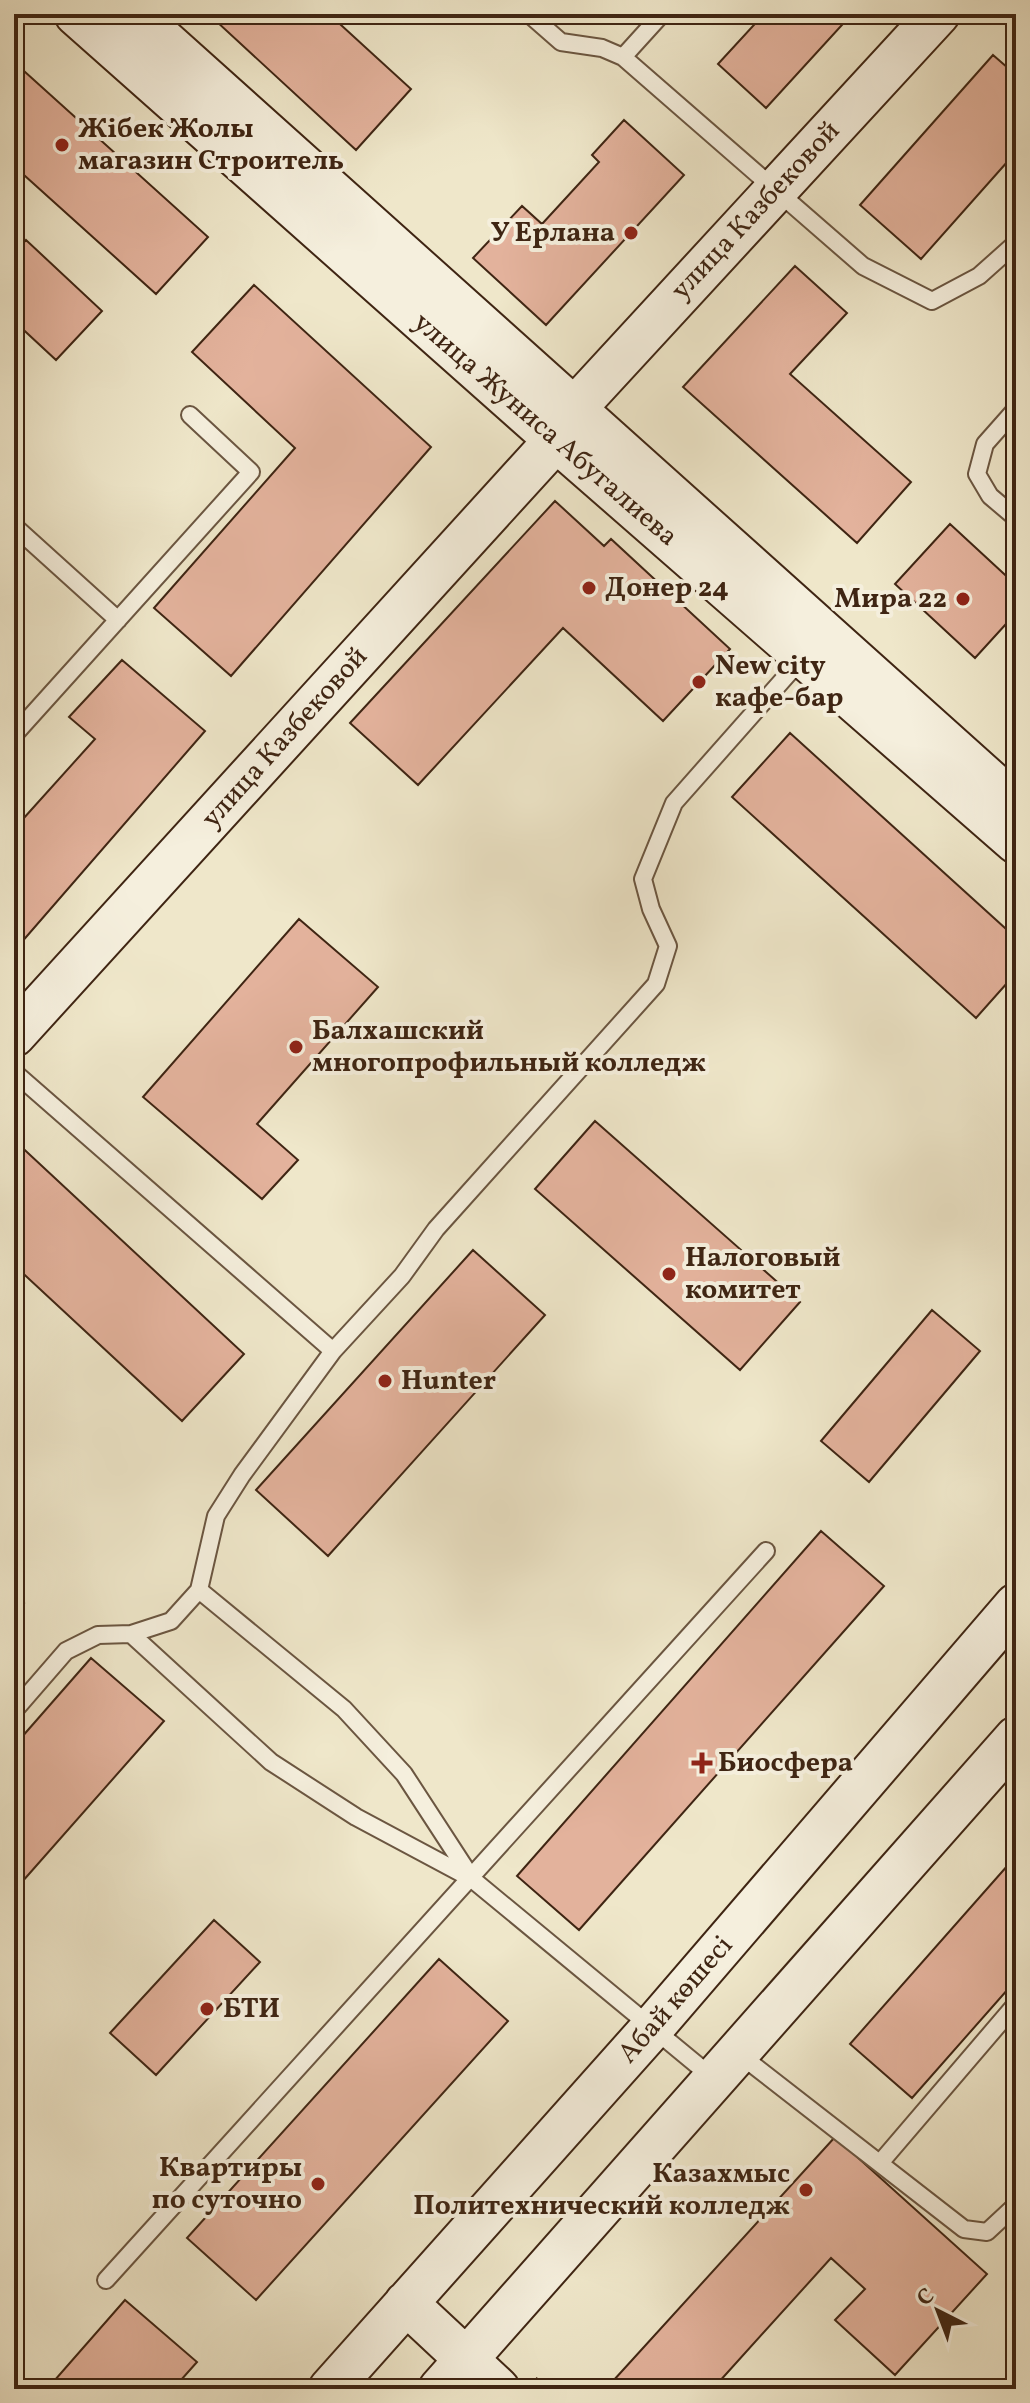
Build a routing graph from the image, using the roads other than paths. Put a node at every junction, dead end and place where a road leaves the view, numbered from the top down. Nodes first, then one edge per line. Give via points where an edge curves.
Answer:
1 (76, 14) edge
2 (134, 14) edge
3 (529, 14) edge
4 (662, 14) edge
5 (938, 14) edge
6 (623, 57) junction
7 (776, 189) junction
8 (1016, 243) edge
9 (1016, 409) edge
10 (190, 415) dead end
11 (565, 424) junction
12 (1016, 518) edge
13 (14, 526) edge
14 (118, 620) junction
15 (817, 648) junction
16 (14, 735) edge
17 (1016, 805) edge
18 (1016, 842) edge
19 (14, 1035) edge
20 (14, 1072) edge
21 (333, 1351) junction
22 (766, 1551) dead end
23 (199, 1590) junction
24 (1016, 1605) edge
25 (131, 1634) junction
26 (14, 1711) edge
27 (1016, 1738) edge
28 (472, 1879) junction
29 (1016, 2004) edge
30 (652, 2028) junction
31 (725, 2066) junction
32 (880, 2163) junction
33 (1016, 2205) edge
34 (106, 2280) dead end
35 (406, 2303) junction
36 (453, 2375) edge
37 (330, 2389) edge
38 (498, 2389) edge

1 - 11 main road, улица Жуниса Абугалиева
2 - 11 main road, улица Жуниса Абугалиева
3 - 6 lane via 561,42
4 - 6 lane
5 - 7 main road, улица Казбековой
6 - 7 lane
7 - 8 lane via 863,266 932,301 979,276
7 - 11 main road, улица Казбековой
9 - 12 lane via 985,444 977,474 990,496
10 - 14 lane via 251,472
11 - 15 main road, улица Жуниса Абугалиева
11 - 19 main road, улица Казбековой
13 - 14 lane
14 - 16 lane
15 - 17 main road, улица Жуниса Абугалиева
15 - 18 main road, улица Жуниса Абугалиева
15 - 21 lane via 674,803 643,879 668,946 656,984
20 - 21 lane
21 - 23 lane via 216,1516
22 - 28 lane
23 - 25 lane via 171,1621
23 - 28 lane via 344,1709 404,1774
24 - 30 main road, Абай көшесі
25 - 26 lane via 98,1635 66,1651
25 - 28 lane via 271,1762 356,1817
27 - 31 main road
28 - 30 lane
28 - 34 lane
29 - 32 lane
30 - 31 lane
30 - 35 main road, Абай көшесі
31 - 32 lane
31 - 36 main road
32 - 33 lane via 964,2229 987,2232
35 - 36 main road
35 - 37 main road, Абай көшесі
36 - 38 main road

